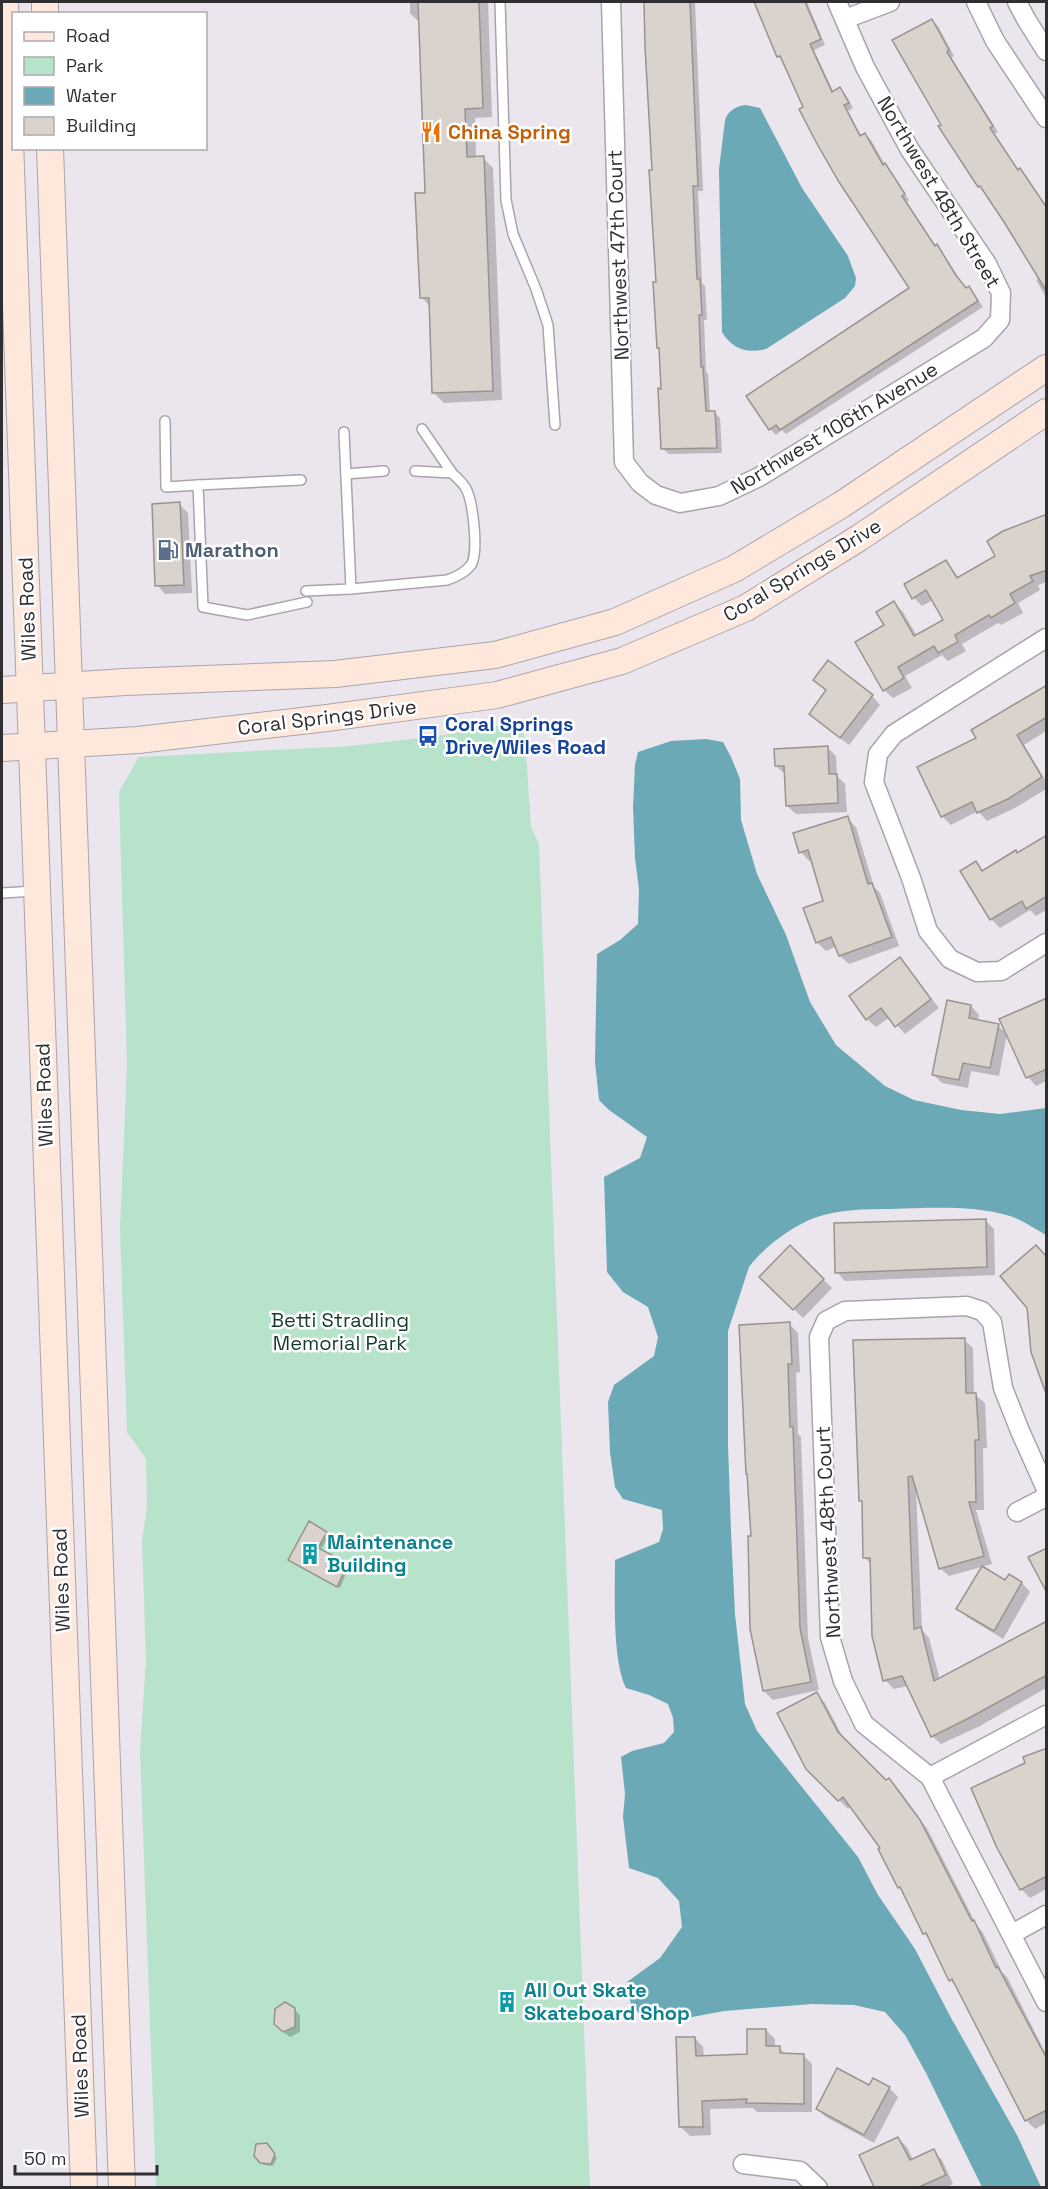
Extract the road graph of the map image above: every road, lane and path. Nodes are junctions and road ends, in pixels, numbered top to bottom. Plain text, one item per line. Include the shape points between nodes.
1 (5, 2) edge
2 (500, 2) edge
3 (611, 2) edge
4 (837, 2) edge
5 (890, 2) edge
6 (976, 2) edge
7 (1017, 2) edge
8 (845, 19) junction
9 (1047, 51) edge
10 (11, 93) edge
11 (1047, 118) edge
12 (12, 124) edge
13 (13, 150) edge
14 (50, 150) edge
15 (1000, 320) joint
16 (1047, 368) edge
17 (1047, 412) edge
18 (165, 421) dead end
19 (555, 425) dead end
20 (422, 429) dead end
21 (344, 432) dead end
22 (384, 471) dead end
23 (415, 471) dead end
24 (452, 473) junction
25 (346, 474) junction
26 (301, 480) dead end
27 (198, 485) junction
28 (656, 495) joint
29 (351, 589) junction
30 (306, 591) dead end
31 (307, 602) dead end
32 (564, 636) junction
33 (1047, 638) edge
34 (573, 674) junction
35 (70, 686) junction
36 (30, 688) junction
37 (2, 690) edge
38 (72, 744) junction
39 (32, 747) junction
40 (2, 748) edge
41 (38, 891) junction
42 (2, 893) edge
43 (1047, 944) edge
44 (56, 1448) junction
45 (98, 1462) junction
46 (57, 1487) junction
47 (1047, 1489) edge
48 (99, 1497) junction
49 (1047, 1497) edge
50 (1017, 1512) dead end
51 (1047, 1715) edge
52 (930, 1777) junction
53 (1047, 1915) edge
54 (1012, 1934) junction
55 (1047, 2002) edge
56 (743, 2164) dead end
57 (84, 2187) edge
58 (122, 2187) edge
59 (818, 2187) edge

1 - 10 main road, Wiles Road
2 - 19 lane via 506,200 513,234 548,325
3 - 28 street, Northwest 47th Court via 624,462 640,483
4 - 8 street, Northwest 48th Street
5 - 8 street
6 - 11 street via 995,40
7 - 9 street
8 - 15 street, Northwest 48th Street via 865,67 910,150 987,264 1001,293
10 - 12 main road, Wiles Road
13 - 36 main road, Wiles Road
14 - 35 main road, Wiles Road
15 - 28 street, Northwest 106th Avenue via 984,338 759,477 719,496 690,502
16 - 32 main road, Coral Springs Drive via 840,505 734,569 615,622
17 - 34 main road, Coral Springs Drive via 859,538 746,608 622,661
18 - 27 lane via 166,486
20 - 24 lane
21 - 25 lane
22 - 25 lane
23 - 24 lane
24 - 29 lane via 465,486 471,501 475,551 472,564 447,580
25 - 29 lane
26 - 27 lane
27 - 31 lane via 202,608 247,615
29 - 30 lane
32 - 34 main road
32 - 35 main road, Coral Springs Drive via 495,655 335,674
33 - 43 street via 894,734 878,754 874,782 928,931 950,959 977,972 1001,971
34 - 38 main road, Coral Springs Drive via 497,695 173,736
35 - 36 main road, Coral Springs Drive
35 - 38 main road, Wiles Road
36 - 37 main road, Coral Springs Drive
36 - 39 main road, Wiles Road
38 - 39 main road, Coral Springs Drive
38 - 45 main road, Wiles Road
39 - 40 main road, Coral Springs Drive
39 - 41 main road, Wiles Road
41 - 42 lane
41 - 44 main road, Wiles Road
44 - 45 main road
44 - 46 main road, Wiles Road
45 - 48 main road, Wiles Road
46 - 48 main road
46 - 57 main road, Wiles Road
47 - 52 street, Northwest 48th Court via 1003,1388 992,1322 982,1311 968,1306 845,1311 826,1321 819,1336 830,1637 843,1681 864,1724
48 - 58 main road, Wiles Road
49 - 50 street
51 - 52 street
52 - 54 street, Northwest 48th Court
53 - 54 street
54 - 55 street, Northwest 48th Court
56 - 59 street via 800,2171

